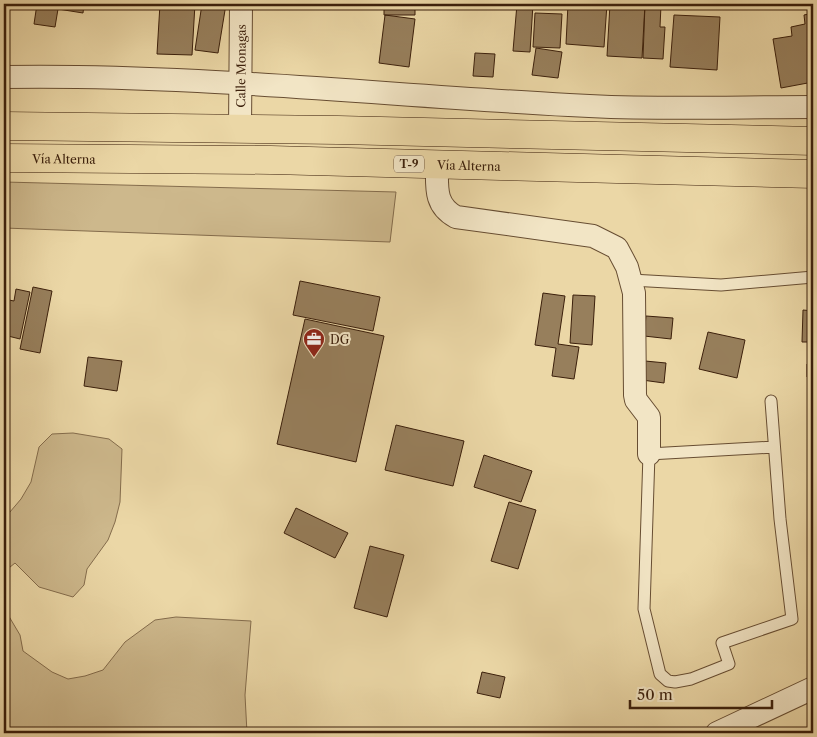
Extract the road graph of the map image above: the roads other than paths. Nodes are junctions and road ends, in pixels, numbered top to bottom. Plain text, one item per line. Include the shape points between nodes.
1 (241, 4) edge
2 (4, 78) edge
3 (240, 84) junction
4 (813, 107) edge
5 (4, 126) edge
6 (240, 128) junction
7 (813, 141) edge
8 (4, 158) edge
9 (438, 164) junction
10 (813, 174) edge
11 (813, 276) edge
12 (631, 280) junction
13 (771, 401) dead end
14 (774, 447) junction
15 (649, 454) junction
16 (813, 688) edge
17 (717, 733) edge

1 - 3 street, Calle Monagas
2 - 3 street via 74,76
3 - 4 street via 570,105
3 - 6 street, Calle Monagas
5 - 6 highway
6 - 7 highway
8 - 9 highway, Vía Alterna / T-9
9 - 10 highway, Vía Alterna / T-9
9 - 12 street via 437,196 449,214 594,236 617,248
11 - 12 lane via 721,285
12 - 15 street via 635,307 635,395 649,417
13 - 14 lane
14 - 15 lane
14 - 15 lane via 792,618 722,643 729,664 676,682 668,681 660,674 644,609
16 - 17 street

